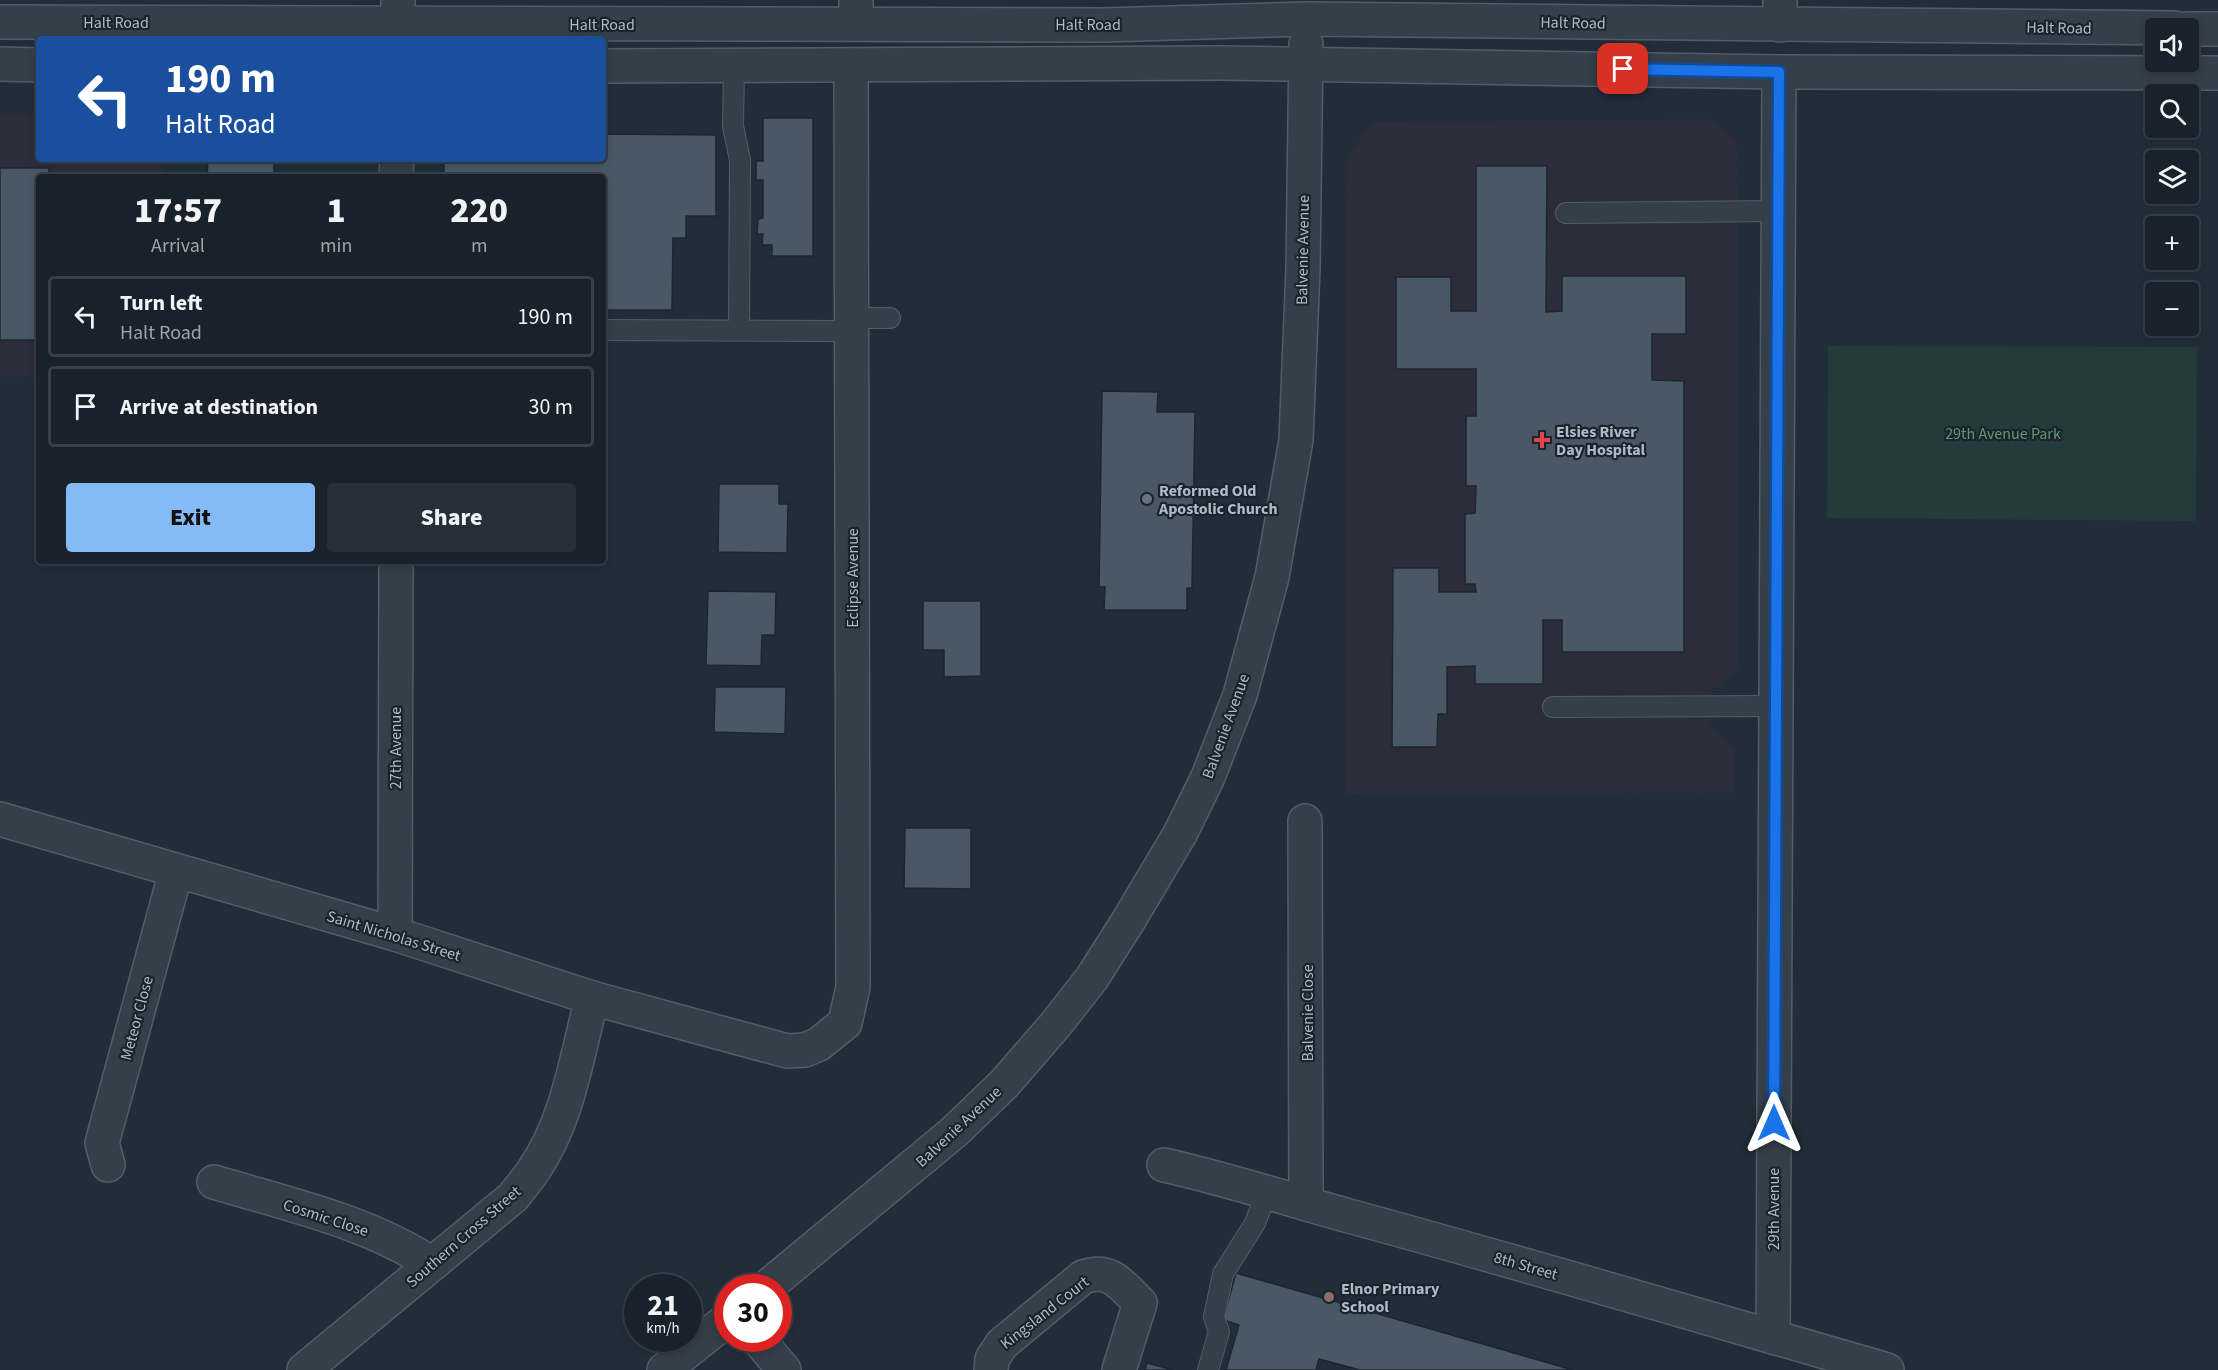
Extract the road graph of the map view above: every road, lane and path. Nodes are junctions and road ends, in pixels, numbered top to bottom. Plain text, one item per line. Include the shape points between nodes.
1 (1307, 10) edge
2 (856, 12) edge
3 (1780, 13) edge
4 (398, 21) edge
5 (0, 22) edge
6 (2145, 27) edge
7 (2199, 29) edge
8 (2218, 29) edge
9 (0, 64) edge
10 (36, 65) edge
11 (1305, 65) junction
12 (606, 66) edge
13 (734, 66) junction
14 (851, 66) junction
15 (1779, 72) junction
16 (2218, 73) edge
17 (1778, 211) junction
18 (1566, 213) dead end
19 (890, 318) dead end
20 (852, 325) junction
21 (606, 330) edge
22 (739, 330) junction
23 (396, 564) edge
24 (1776, 706) junction
25 (1553, 707) dead end
26 (0, 819) edge
27 (1305, 821) dead end
28 (176, 871) junction
29 (395, 934) junction
30 (592, 998) junction
31 (787, 1051) joint
32 (108, 1165) dead end
33 (1164, 1165) dead end
34 (214, 1182) dead end
35 (1267, 1192) junction
36 (1306, 1204) junction
37 (432, 1264) junction
38 (783, 1274) edge
39 (714, 1330) edge
40 (1773, 1337) junction
41 (769, 1352) edge
42 (304, 1370) edge
43 (664, 1370) edge
44 (784, 1370) edge
45 (991, 1370) edge
46 (1119, 1370) edge
47 (1208, 1370) edge
48 (1887, 1370) edge

1 - 2 street, Halt Road via 1103,25
1 - 3 street, Halt Road
1 - 11 street, Balvenie Avenue
2 - 4 street, Halt Road
3 - 6 street, Halt Road
4 - 5 street, Halt Road
7 - 8 street
9 - 10 street
11 - 14 street
11 - 15 street
11 - 38 street, Balvenie Avenue via 1296,440 1272,577 1240,694 1208,777 1180,834 1127,923 1056,1024 954,1132
12 - 13 street
13 - 14 street
13 - 22 lane via 733,126 740,160
14 - 20 street, Eclipse Avenue
15 - 16 street
15 - 17 street, 29th Avenue
17 - 18 lane
17 - 24 street, 29th Avenue
19 - 20 lane
20 - 22 lane
20 - 31 street, Eclipse Avenue via 853,987 845,1023 819,1044
21 - 22 lane
23 - 29 street, 27th Avenue
24 - 25 lane
24 - 40 street, 29th Avenue
26 - 28 street, Saint Nicholas Street
27 - 36 street, Balvenie Close
28 - 29 street, Saint Nicholas Street
28 - 32 street, Meteor Close via 102,1143
29 - 30 street, Saint Nicholas Street
30 - 31 street, Saint Nicholas Street
30 - 37 street, Southern Cross Street via 564,1105 534,1171 513,1197
33 - 35 street, 8th Street
34 - 37 street, Cosmic Close via 360,1227
35 - 36 street, 8th Street
35 - 47 lane via 1255,1223 1223,1274 1214,1317 1219,1332
36 - 40 street, 8th Street
37 - 42 street, Southern Cross Street
39 - 43 street
40 - 48 street, 8th Street
41 - 44 street
45 - 46 street, Kingsland Court via 992,1359 1002,1344 1083,1277 1098,1274 1113,1277 1140,1303

